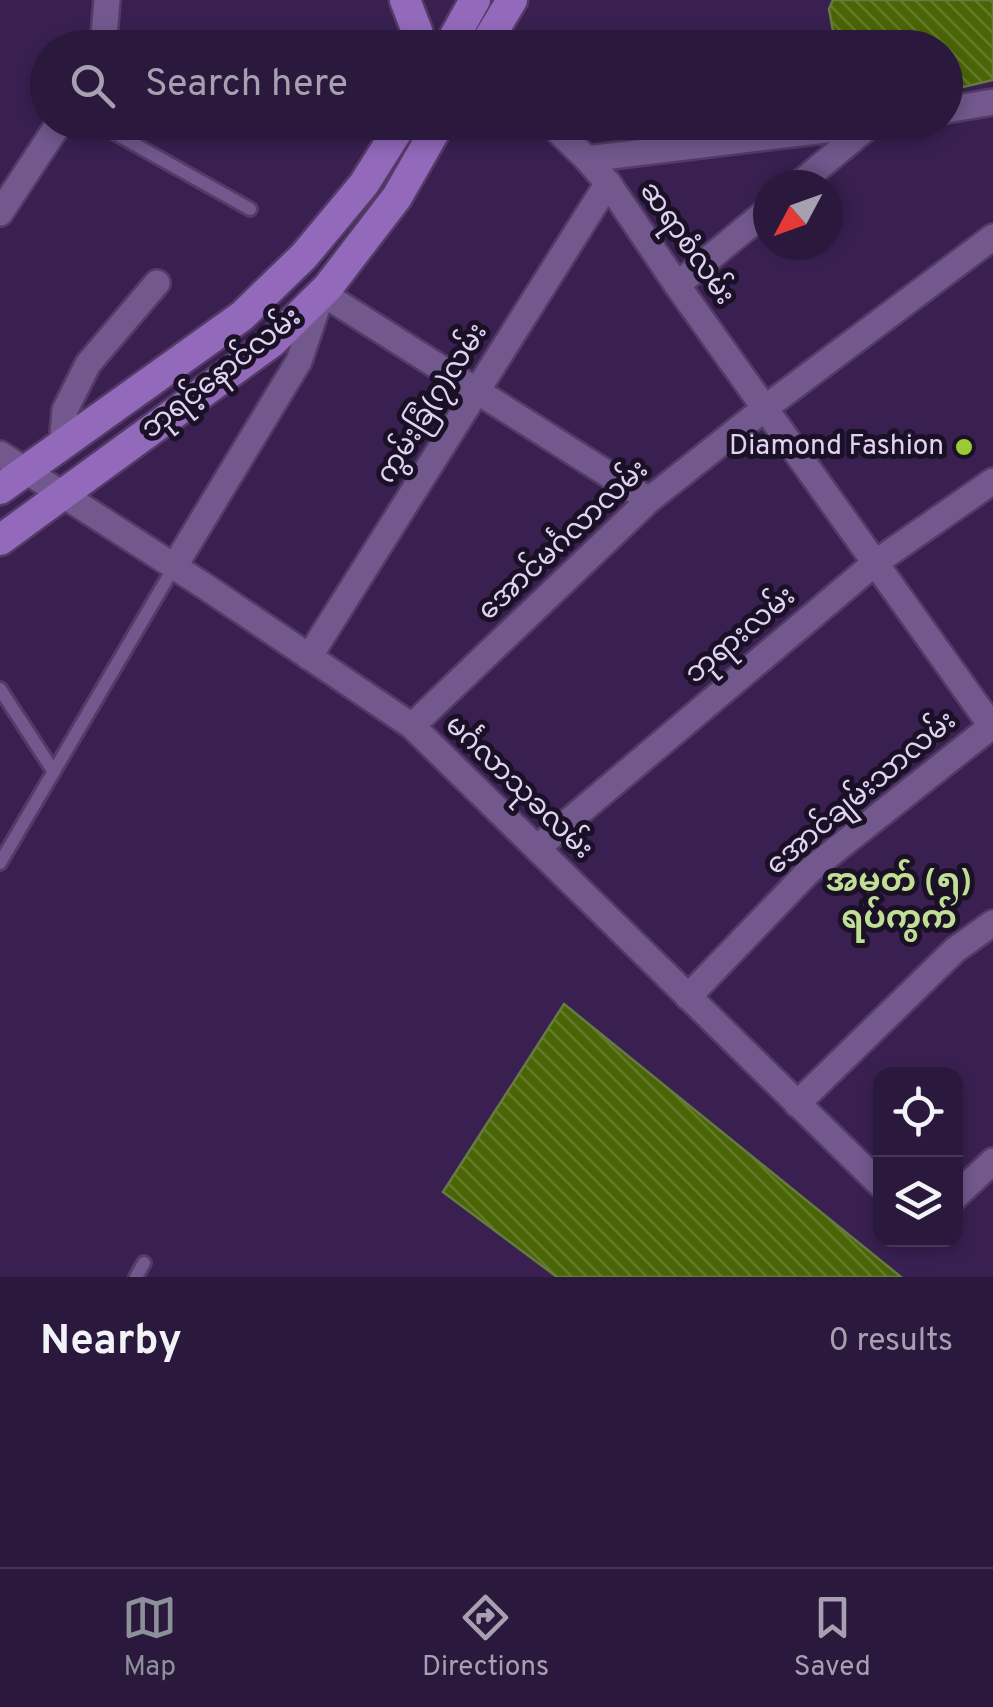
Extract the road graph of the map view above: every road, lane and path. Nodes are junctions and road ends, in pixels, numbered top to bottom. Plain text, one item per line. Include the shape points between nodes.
1 (107, 0) edge
2 (405, 0) edge
3 (474, 0) edge
4 (512, 0) edge
5 (104, 30) edge
6 (417, 30) edge
7 (458, 30) edge
8 (494, 30) edge
9 (993, 102) edge
10 (963, 107) edge
11 (48, 140) edge
12 (127, 140) edge
13 (392, 140) edge
14 (429, 140) edge
15 (567, 140) edge
16 (749, 140) edge
17 (852, 140) edge
18 (587, 159) junction
19 (816, 170) edge
20 (608, 184) junction
21 (250, 209) dead end
22 (0, 212) edge
23 (753, 222) edge
24 (993, 237) edge
25 (157, 282) dead end
26 (677, 285) junction
27 (322, 292) junction
28 (478, 389) junction
29 (765, 408) junction
30 (62, 445) junction
31 (8, 472) edge
32 (993, 482) edge
33 (65, 495) junction
34 (649, 500) junction
35 (0, 540) edge
36 (875, 563) junction
37 (174, 567) junction
38 (309, 657) junction
39 (0, 689) edge
40 (412, 726) junction
41 (992, 726) edge
42 (54, 772) junction
43 (537, 848) junction
44 (0, 863) edge
45 (993, 923) edge
46 (688, 997) junction
47 (797, 1104) junction
48 (990, 1171) edge
49 (873, 1177) edge
50 (963, 1191) edge
51 (144, 1263) dead end
52 (136, 1277) edge

1 - 5 street
2 - 6 main road
3 - 7 main road
4 - 8 main road
9 - 10 street
11 - 22 street
12 - 21 lane
13 - 30 main road, ဘုရင့်နောင်လမ်း via 304,256 242,316
14 - 27 main road, ဘုရင့်နောင်လမ်း via 396,197
15 - 18 street, ဆရာစံလမ်း
16 - 18 street
17 - 19 street
18 - 20 street, ဆရာစံလမ်း
20 - 26 street, ဆရာစံလမ်း
20 - 28 street, ကွမ်းခြံ(၇)လမ်း
23 - 26 street
24 - 29 street, အောင်မင်္ဂလာလမ်း
25 - 30 street via 88,364 65,410
26 - 29 street, ဆရာစံလမ်း
27 - 28 street
27 - 33 main road, ဘုရင့်နောင်လမ်း via 272,342
27 - 37 street via 299,361
28 - 34 street
28 - 38 street, ကွမ်းခြံ(၇)လမ်း
29 - 34 street, အောင်မင်္ဂလာလမ်း
29 - 36 street, ဆရာစံလမ်း
30 - 31 main road, ဘုရင့်နောင်လမ်း
31 - 33 street, မင်္ဂလာသုခလမ်း
32 - 36 street, ဘုရားလမ်း
33 - 35 main road, ဘုရင့်နောင်လမ်း
33 - 37 street, မင်္ဂလာသုခလမ်း
34 - 40 street, အောင်မင်္ဂလာလမ်း
36 - 41 street, ဆရာစံလမ်း
36 - 43 street, ဘုရားလမ်း
37 - 38 street, မင်္ဂလာသုခလမ်း
37 - 42 lane
38 - 40 street, မင်္ဂလာသုခလမ်း
39 - 42 lane
40 - 43 street, မင်္ဂလာသုခလမ်း
41 - 46 street, အောင်ချမ်းသာလမ်း via 809,871
42 - 44 lane
43 - 46 street, မင်္ဂလာသုခလမ်း
45 - 47 street via 955,950
46 - 47 street, မင်္ဂလာသုခလမ်း
47 - 49 street, မင်္ဂလာသုခလမ်း
48 - 50 street
51 - 52 lane

